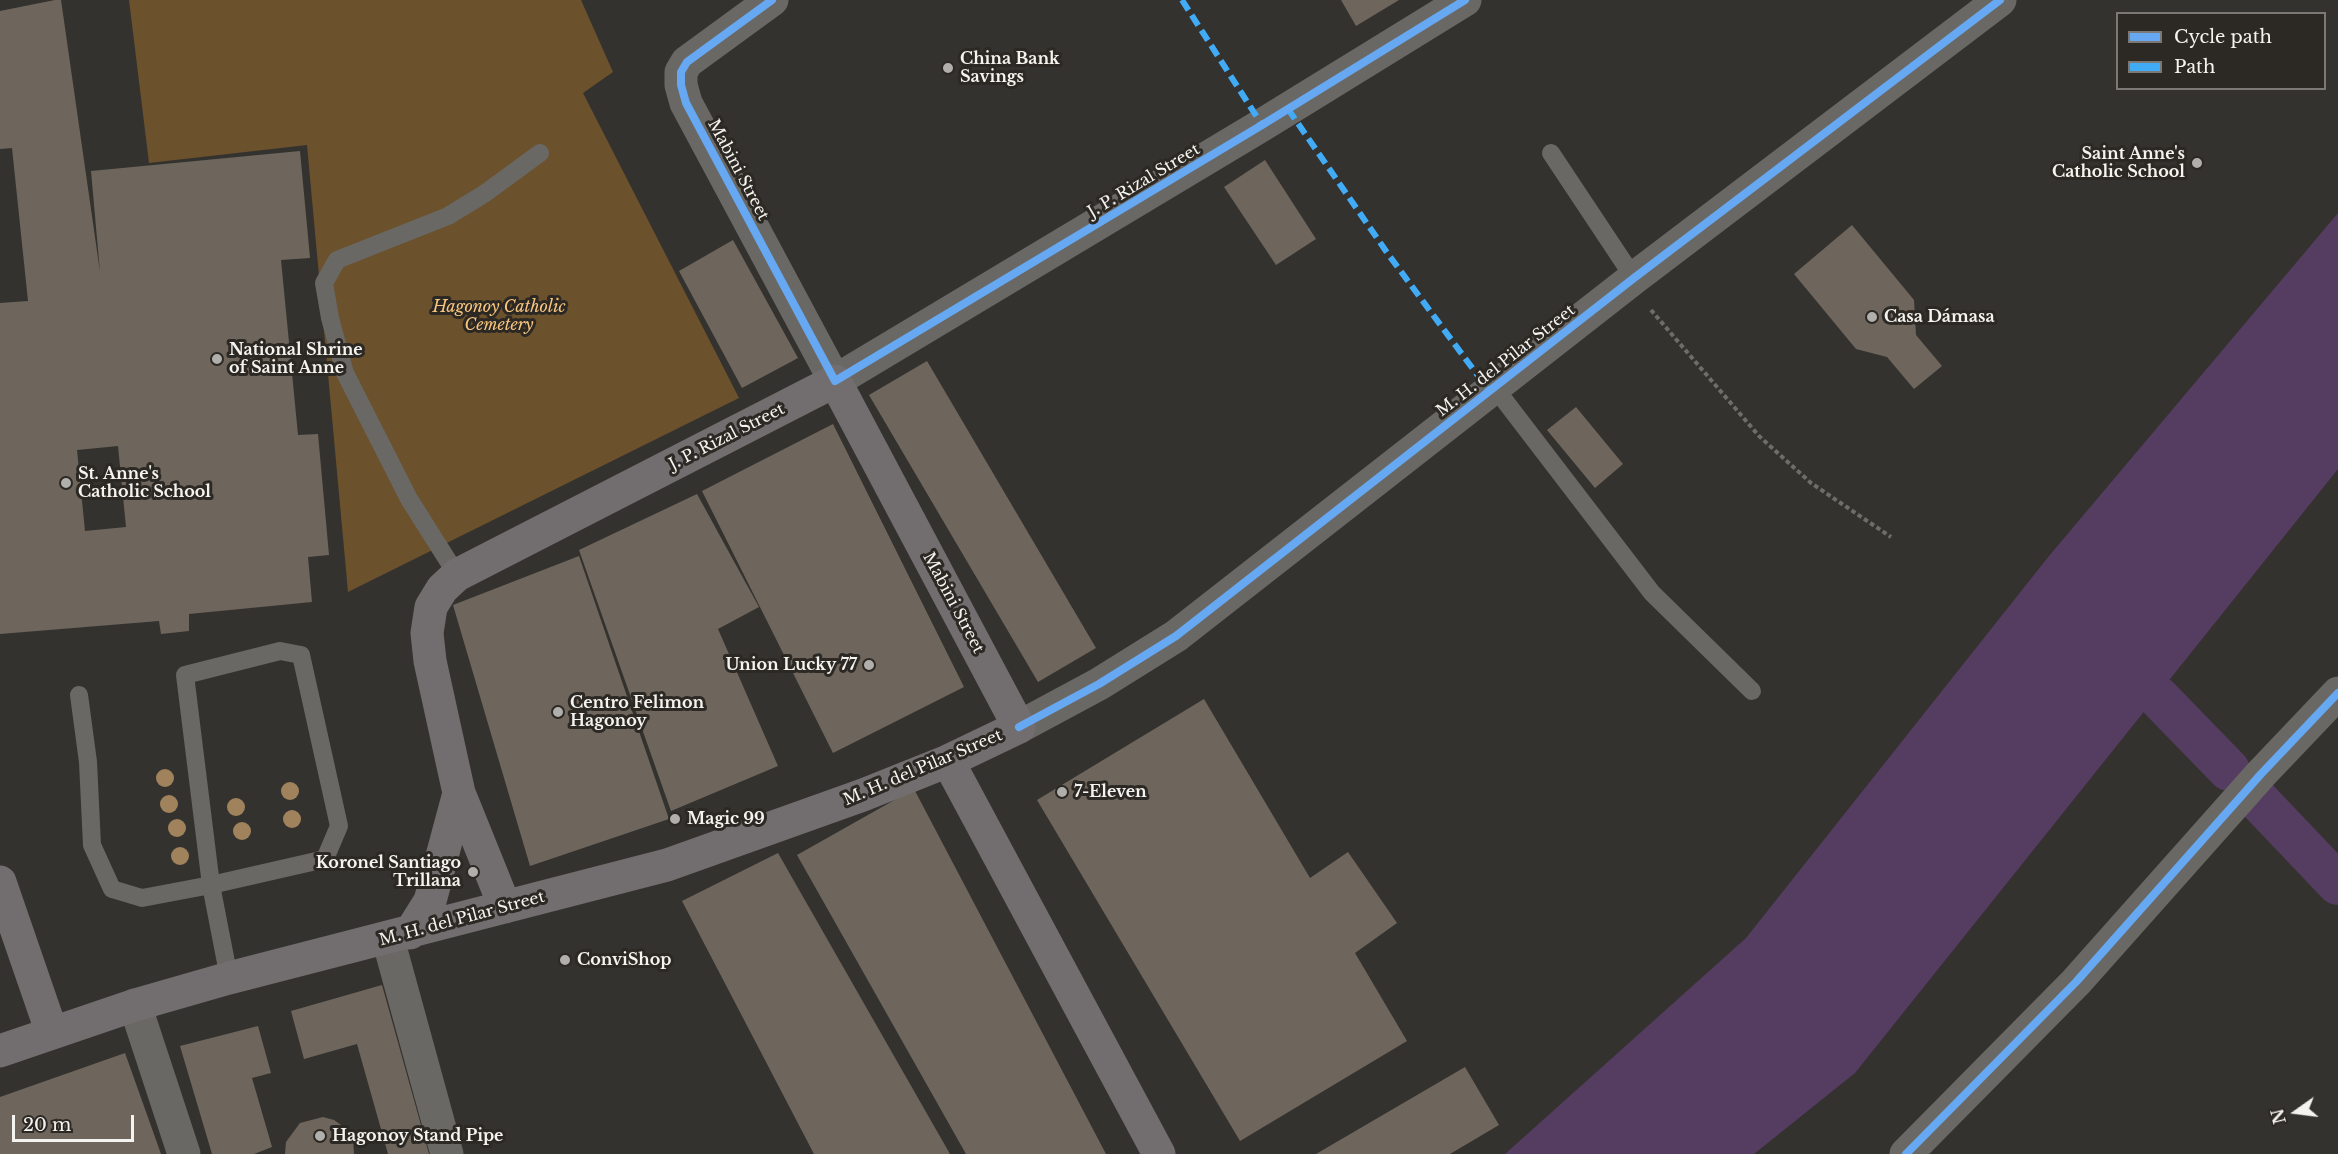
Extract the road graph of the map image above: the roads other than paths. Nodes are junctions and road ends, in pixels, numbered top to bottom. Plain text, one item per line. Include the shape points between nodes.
1 (772, 0) edge
2 (1465, 0) edge
3 (2000, 0) edge
4 (540, 153) dead end
5 (1551, 153) dead end
6 (1631, 281) junction
7 (835, 381) junction
8 (1495, 388) junction
9 (457, 575) junction
10 (1752, 691) dead end
11 (2338, 693) edge
12 (79, 695) dead end
13 (1018, 727) junction
14 (948, 761) junction
15 (459, 793) junction
16 (0, 882) edge
17 (211, 885) junction
18 (506, 907) junction
19 (399, 936) junction
20 (229, 978) junction
21 (135, 1005) junction
22 (52, 1033) junction
23 (0, 1051) edge
24 (184, 1154) edge
25 (447, 1154) edge
26 (1159, 1154) edge
27 (1906, 1154) edge

1 - 7 street, Mabini Street via 687,62 681,72 681,85 686,103
2 - 7 street, J. P. Rizal Street
3 - 6 street, M. H. del Pilar Street
4 - 9 lane via 448,216 337,260 324,282 345,373 409,498
5 - 6 lane
6 - 8 street, M. H. del Pilar Street
7 - 9 main road, J. P. Rizal Street
7 - 13 main road, Mabini Street
8 - 10 lane via 1652,593
8 - 13 street, M. H. del Pilar Street via 1176,636 1099,684
9 - 15 main road, J. P. Rizal Street via 431,607 428,633 430,661
11 - 27 street via 2076,982
12 - 17 lane via 88,762 92,845 112,889 142,898
13 - 14 main road, M. H. del Pilar Street
14 - 18 main road, M. H. del Pilar Street via 768,831 667,865
14 - 26 main road
15 - 18 main road, J. P. Rizal Street
15 - 19 main road, J. P. Rizal Street via 430,901
16 - 22 main road
17 - 17 lane via 325,859 339,826 301,655 280,651 185,675
17 - 20 lane
18 - 19 main road, M. H. del Pilar Street
19 - 20 main road, M. H. del Pilar Street
19 - 25 street
20 - 21 main road, M. H. del Pilar Street
21 - 22 main road, M. H. del Pilar Street
21 - 24 street
22 - 23 main road, M. H. del Pilar Street

